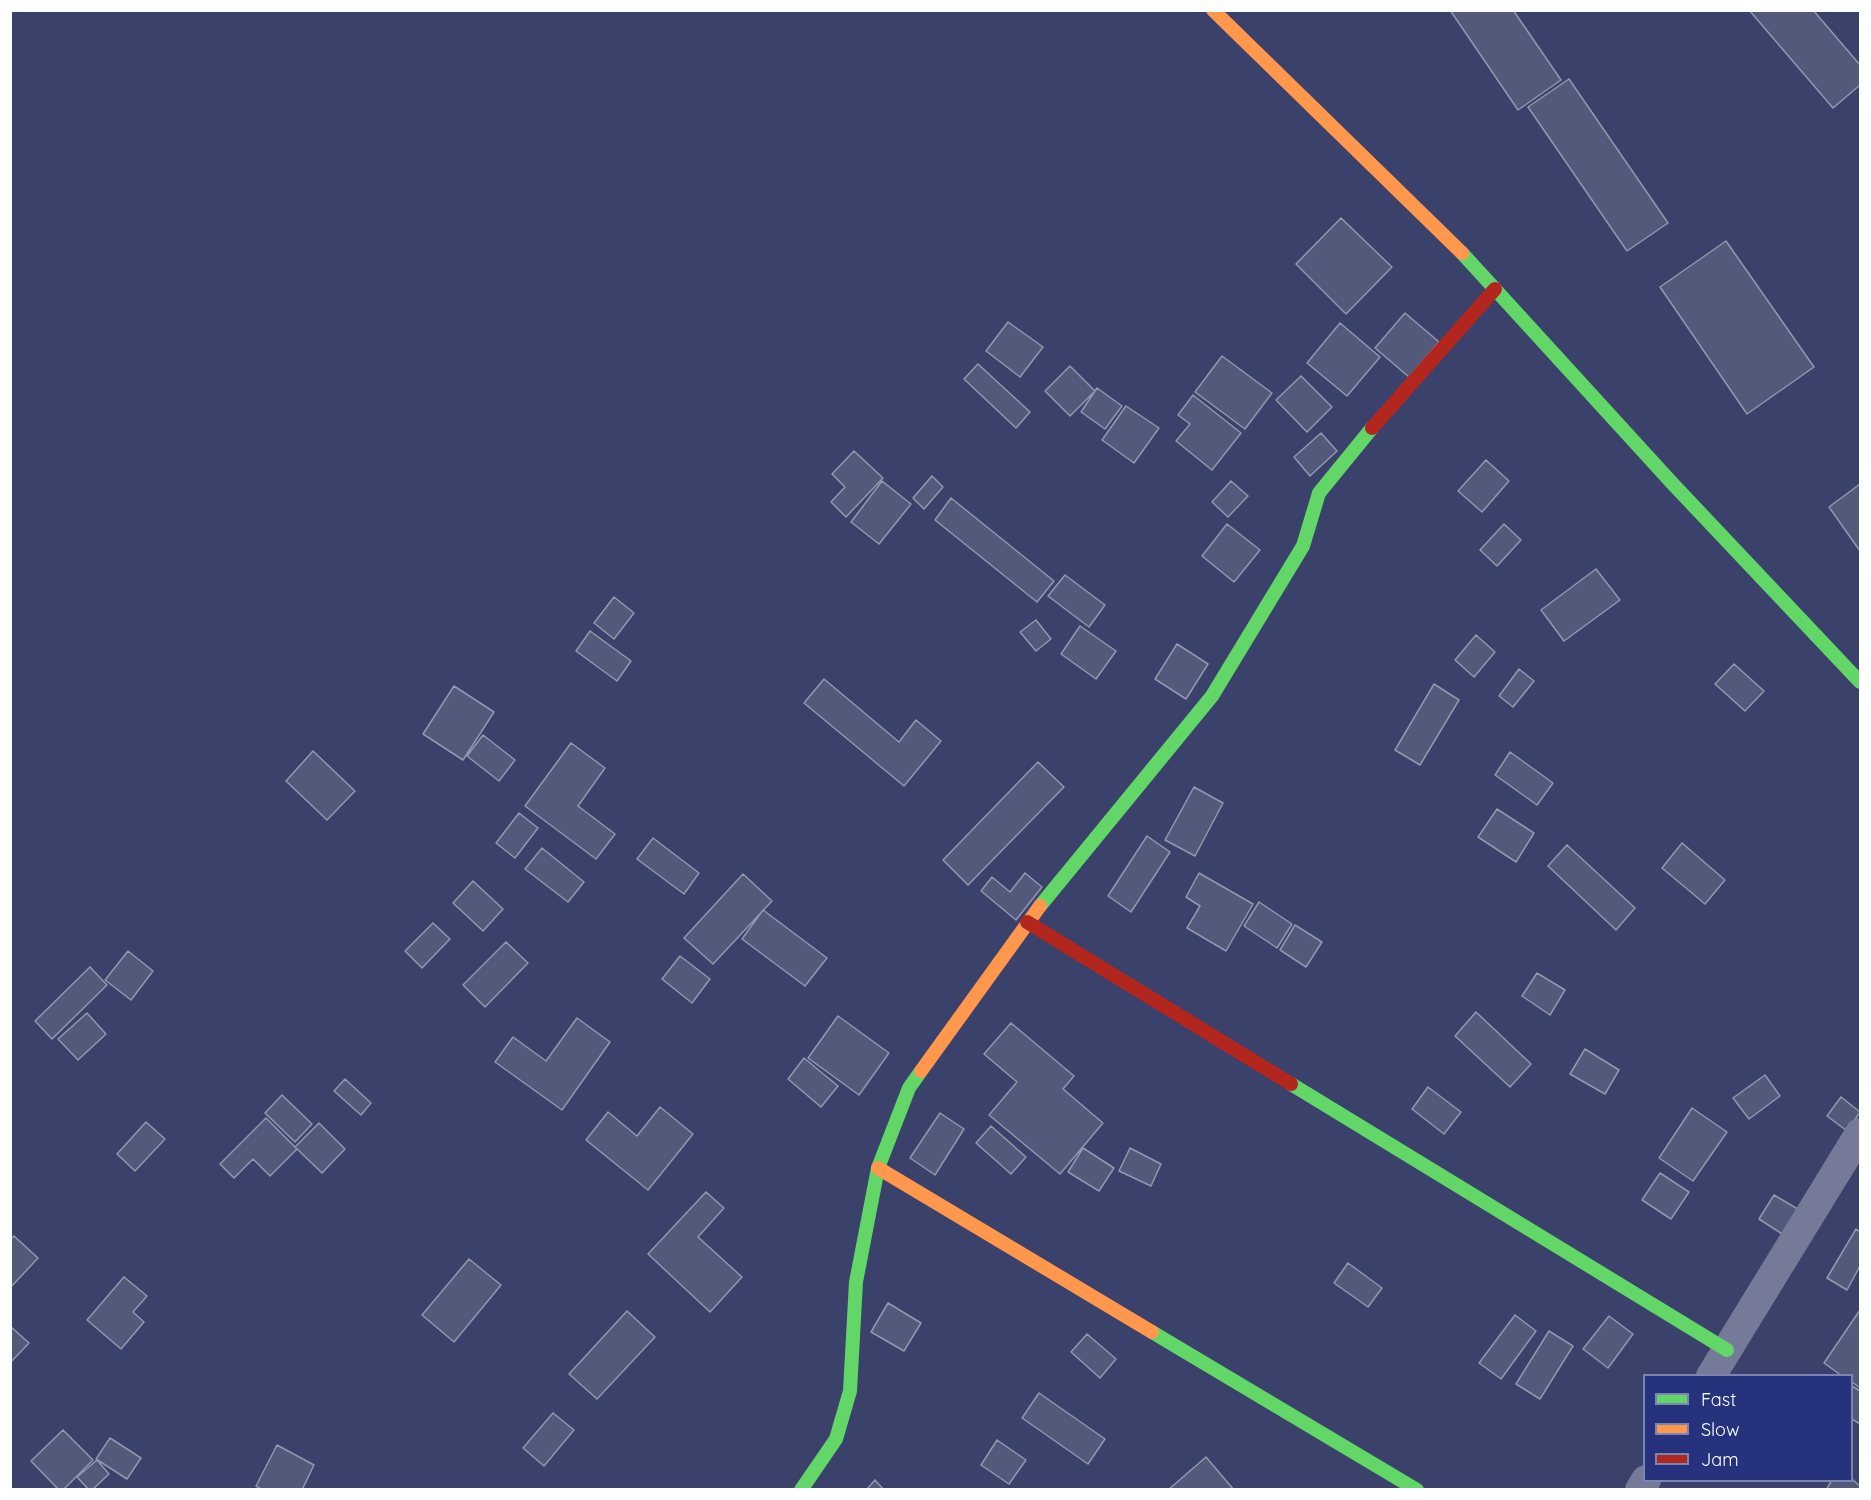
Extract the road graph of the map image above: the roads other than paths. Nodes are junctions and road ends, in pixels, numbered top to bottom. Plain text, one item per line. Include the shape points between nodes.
1 (1213, 10) edge
2 (1495, 289) junction
3 (1860, 682) edge
4 (1028, 922) junction
5 (1860, 1133) edge
6 (878, 1168) junction
7 (1727, 1350) junction
8 (1712, 1374) edge
9 (801, 1490) edge
10 (1417, 1490) edge

1 - 2 street
2 - 3 street
2 - 4 street via 1319,493 1303,546 1212,696
4 - 6 street via 909,1088
4 - 7 street
5 - 7 street
6 - 9 street via 856,1282 850,1391 836,1439
6 - 10 street
7 - 8 street

